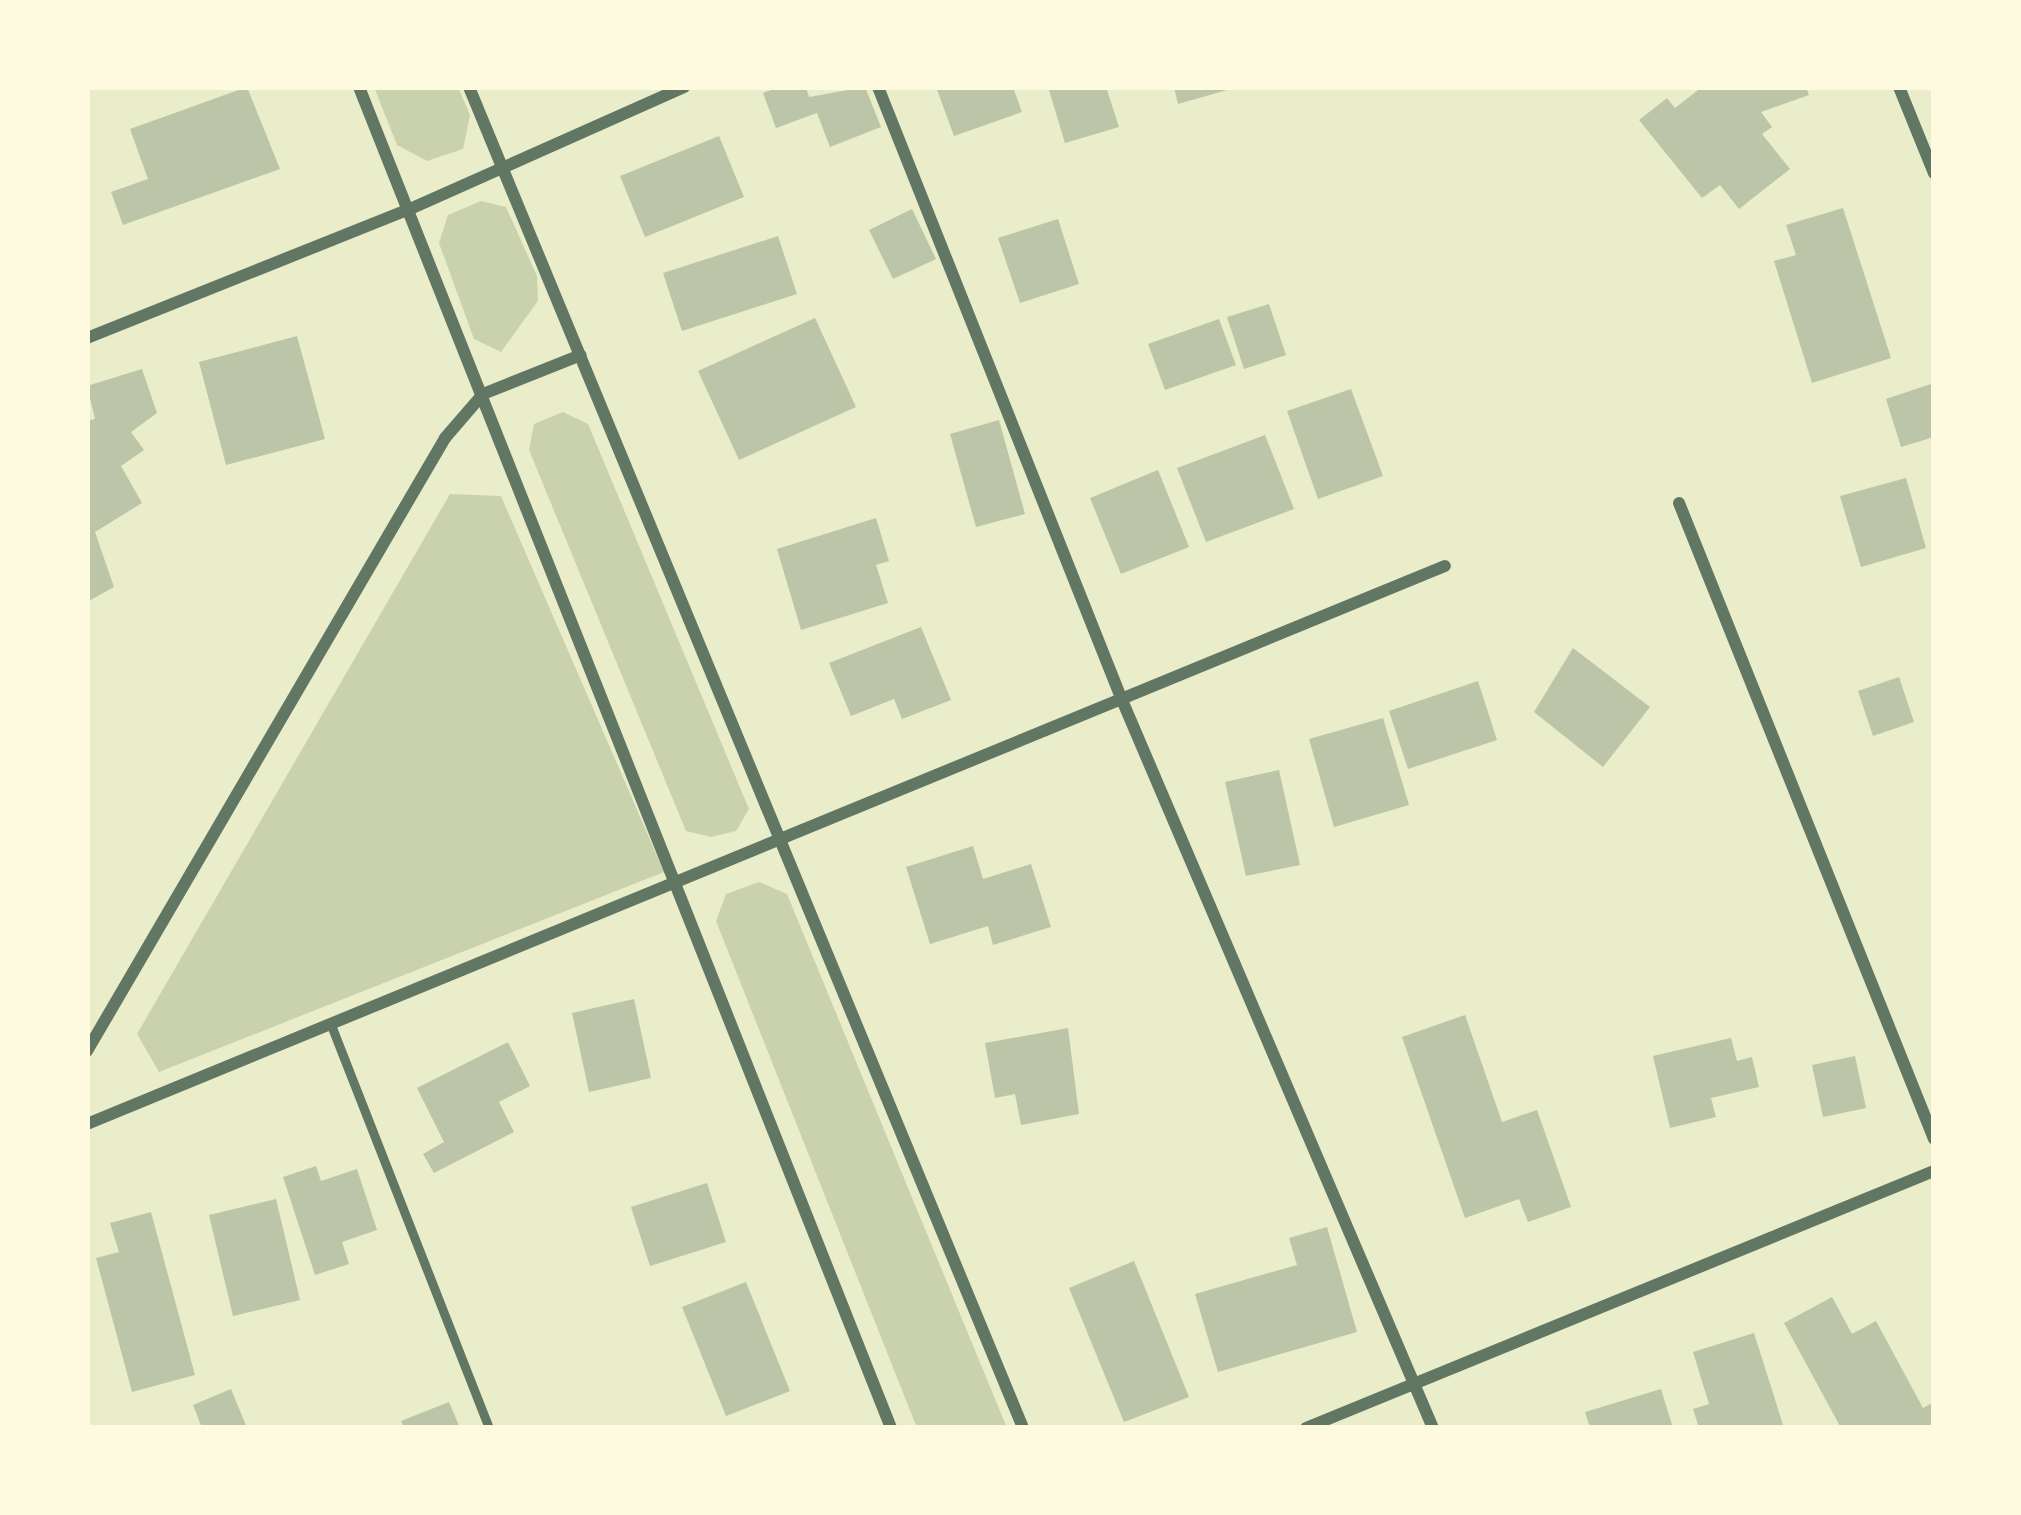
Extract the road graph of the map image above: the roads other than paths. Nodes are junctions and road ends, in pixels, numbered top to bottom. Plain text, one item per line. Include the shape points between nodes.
1 (359, 87) edge
2 (469, 87) edge
3 (684, 87) edge
4 (878, 87) edge
5 (1899, 87) edge
6 (501, 169) junction
7 (1934, 173) edge
8 (410, 209) junction
9 (87, 338) edge
10 (581, 355) junction
11 (484, 394) junction
12 (1679, 503) dead end
13 (1445, 566) dead end
14 (1122, 700) junction
15 (775, 839) junction
16 (681, 883) junction
17 (331, 1025) junction
18 (87, 1051) edge
19 (87, 1124) edge
20 (1934, 1139) edge
21 (1934, 1171) edge
22 (1416, 1383) junction
23 (489, 1428) edge
24 (891, 1428) edge
25 (1023, 1428) edge
26 (1306, 1428) edge
27 (1433, 1428) edge

1 - 8 street
2 - 6 street
3 - 6 street
4 - 14 street
5 - 7 street
6 - 8 street
6 - 10 street
8 - 9 street
8 - 11 street
10 - 11 street
10 - 15 street
11 - 16 street
11 - 18 street via 446,437
12 - 20 street
13 - 14 street
14 - 15 street
14 - 22 street
15 - 16 street
15 - 25 street
16 - 17 street
16 - 24 street
17 - 19 street
17 - 23 lane
21 - 22 street
22 - 26 street
22 - 27 street

